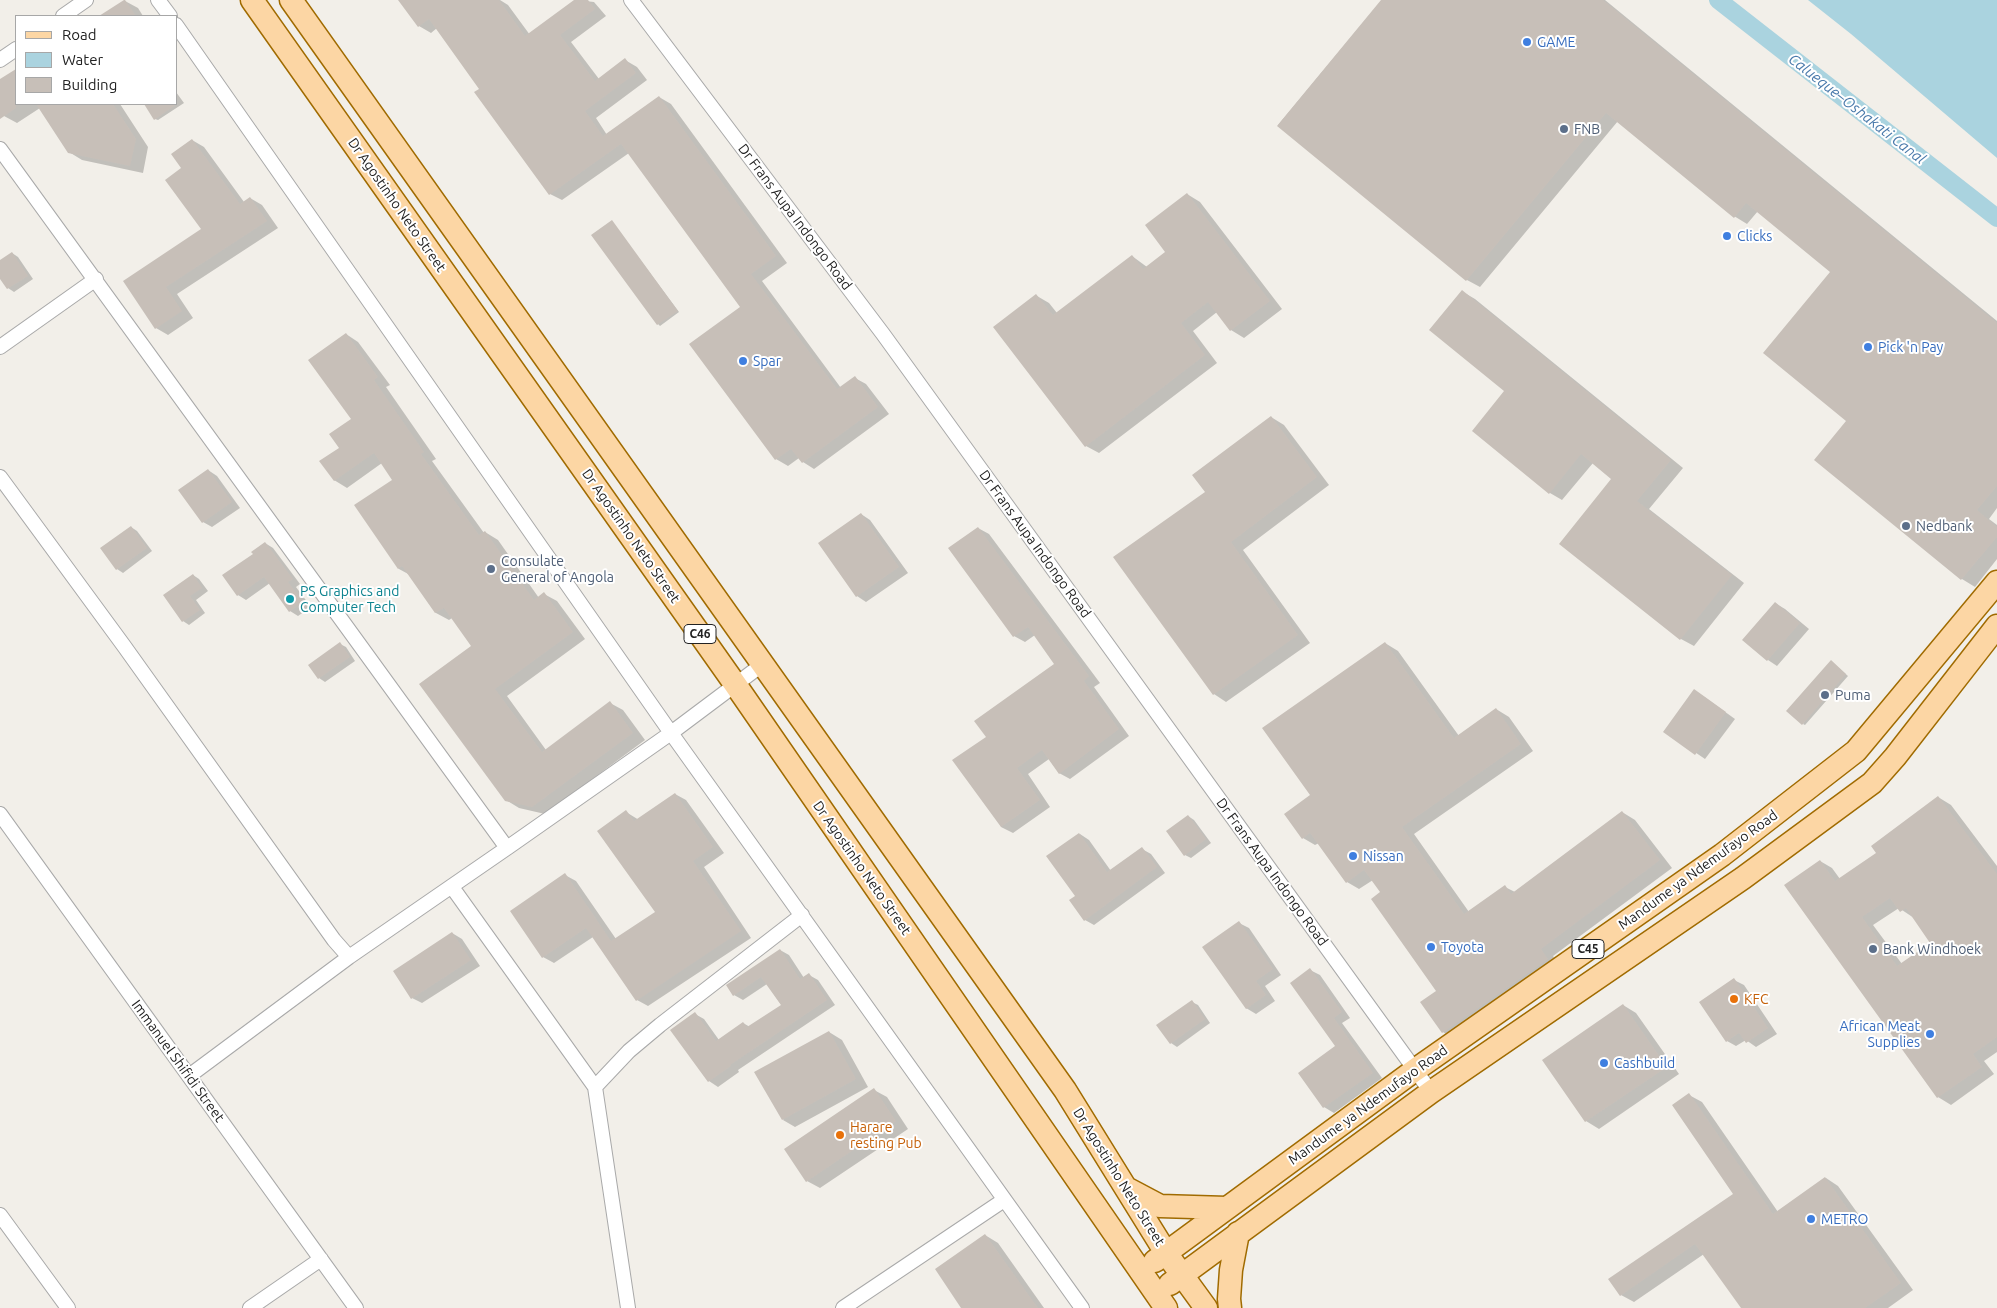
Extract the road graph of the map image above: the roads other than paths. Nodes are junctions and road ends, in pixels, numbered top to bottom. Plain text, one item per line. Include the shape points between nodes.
1 (86, 0) edge
2 (158, 0) edge
3 (252, 0) edge
4 (291, 0) edge
5 (631, 0) edge
6 (64, 15) edge
7 (169, 15) edge
8 (178, 29) edge
9 (15, 50) edge
10 (0, 60) edge
11 (0, 148) edge
12 (96, 279) junction
13 (0, 347) edge
14 (0, 477) edge
15 (1997, 582) edge
16 (1997, 626) edge
17 (764, 664) junction
18 (736, 684) junction
19 (671, 733) junction
20 (0, 814) edge
21 (507, 848) junction
22 (452, 886) junction
23 (802, 915) junction
24 (349, 957) junction
25 (1415, 1070) junction
26 (189, 1076) junction
27 (595, 1087) junction
28 (1431, 1092) junction
29 (1125, 1188) junction
30 (1004, 1200) junction
31 (1227, 1208) junction
32 (0, 1215) edge
33 (1238, 1233) junction
34 (1166, 1253) junction
35 (321, 1259) junction
36 (1140, 1273) junction
37 (1182, 1274) junction
38 (1161, 1301) edge
39 (68, 1308) edge
40 (250, 1308) edge
41 (356, 1308) edge
42 (628, 1308) edge
43 (842, 1308) edge
44 (1082, 1308) edge
45 (1206, 1308) edge
46 (1230, 1308) edge

1 - 6 street
2 - 7 street
3 - 18 main road, Dr Agostinho Neto Street / C46
4 - 17 main road, Dr Agostinho Neto Street / C46
5 - 25 street, Dr Frans Aupa Indongo Road via 883,334
8 - 19 street
9 - 10 street
11 - 12 street
12 - 13 street
12 - 21 street
14 - 24 street
15 - 25 main road, Mandume ya Ndemufayo Road / C45 via 1856,751 1722,855
16 - 28 main road, Mandume ya Ndemufayo Road / C45 via 1872,784 1735,884
17 - 18 street
17 - 29 main road, Dr Agostinho Neto Street / C46 via 1065,1090
18 - 19 street
18 - 36 main road, Dr Agostinho Neto Street / C46
19 - 21 street
19 - 23 street
20 - 26 street, Immanuel Shifidi Street
21 - 22 street
22 - 24 street
22 - 27 street
23 - 27 street via 660,1025
23 - 30 street
24 - 26 street
25 - 28 street, Dr Frans Aupa Indongo Road
25 - 31 main road, Mandume ya Ndemufayo Road / C45
26 - 35 street, Immanuel Shifidi Street
27 - 42 street
28 - 33 main road, Mandume ya Ndemufayo Road / C45
29 - 31 main road via 1160,1206
29 - 34 main road, Dr Agostinho Neto Street / C46
30 - 43 street
30 - 44 street
31 - 34 main road, Mandume ya Ndemufayo Road / C45
32 - 39 street
33 - 37 main road, Mandume ya Ndemufayo Road / C45
33 - 46 main road via 1231,1270
34 - 36 main road, Mandume ya Ndemufayo Road / C45
34 - 37 main road, C46
35 - 40 street
35 - 41 street, Immanuel Shifidi Street
36 - 38 main road, C46
37 - 38 main road, Mandume ya Ndemufayo Road / C45
37 - 45 main road, C46

